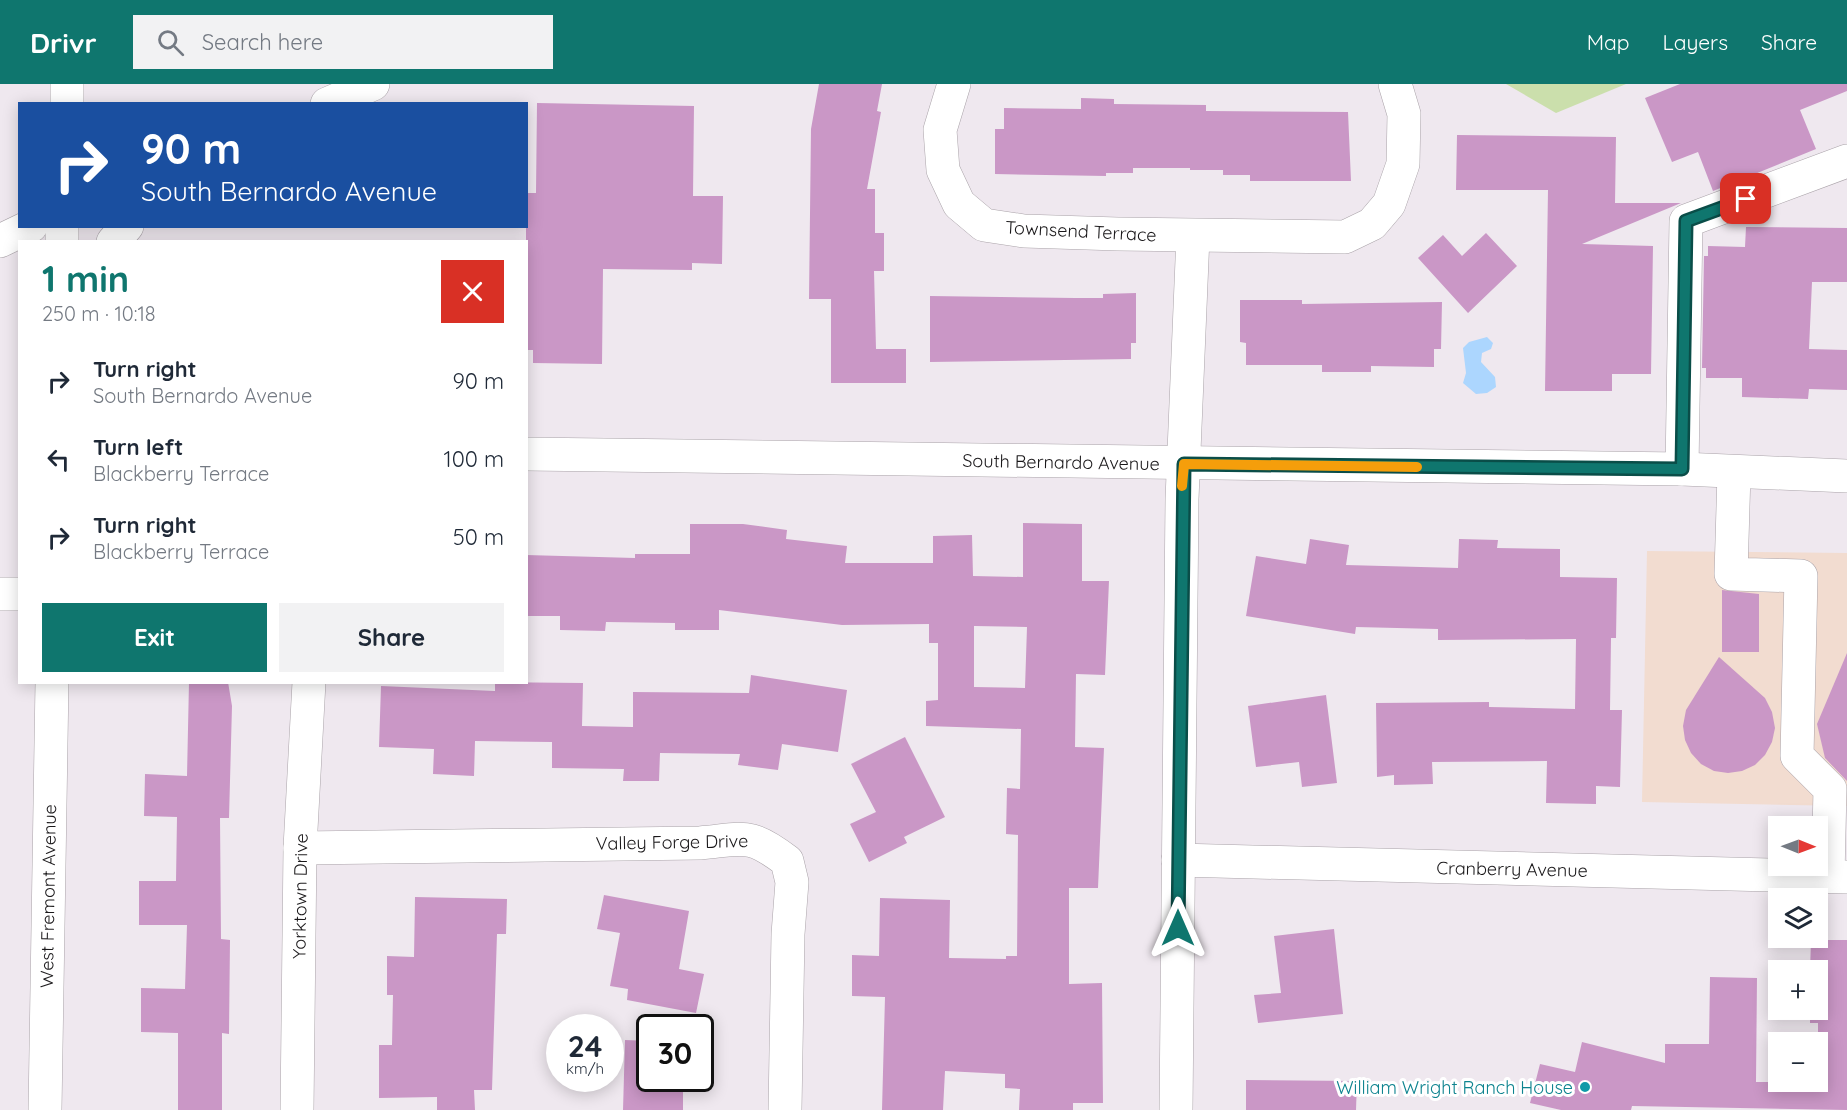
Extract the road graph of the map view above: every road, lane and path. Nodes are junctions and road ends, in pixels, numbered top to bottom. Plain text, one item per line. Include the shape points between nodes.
1 (67, 84) edge
2 (373, 84) edge
3 (954, 84) edge
4 (1395, 84) edge
5 (67, 102) edge
6 (332, 102) edge
7 (1847, 161) edge
8 (27, 228) edge
9 (125, 228) edge
10 (1193, 236) junction
11 (114, 240) edge
12 (0, 241) edge
13 (528, 454) edge
14 (1184, 464) junction
15 (1682, 469) junction
16 (1734, 473) junction
17 (1847, 476) edge
18 (0, 594) edge
19 (18, 594) edge
20 (52, 684) edge
21 (309, 684) edge
22 (300, 848) junction
23 (1178, 860) junction
24 (1838, 877) edge
25 (45, 1110) edge
26 (297, 1110) edge
27 (785, 1110) edge
28 (1176, 1110) edge

1 - 5 main road
2 - 6 main road
3 - 10 main road, Townsend Terrace via 940,130 943,170 959,204 984,225 1024,231
4 - 10 main road, Townsend Terrace via 1404,114 1403,164 1389,204 1372,224 1345,237
7 - 15 main road via 1686,221
8 - 12 main road
9 - 11 main road
10 - 14 main road
13 - 14 main road, South Bernardo Avenue
14 - 15 main road, South Bernardo Avenue
14 - 23 main road
15 - 16 main road, South Bernardo Avenue
16 - 17 main road, South Bernardo Avenue
16 - 24 main road via 1731,574 1801,576 1797,756 1830,789
18 - 19 main road
20 - 25 main road, West Fremont Avenue
21 - 22 main road, Yorktown Drive
22 - 26 main road, Yorktown Drive
22 - 27 main road, Valley Forge Drive via 700,843 741,837 767,846 787,861 792,882
23 - 24 main road, Cranberry Avenue
23 - 28 main road

